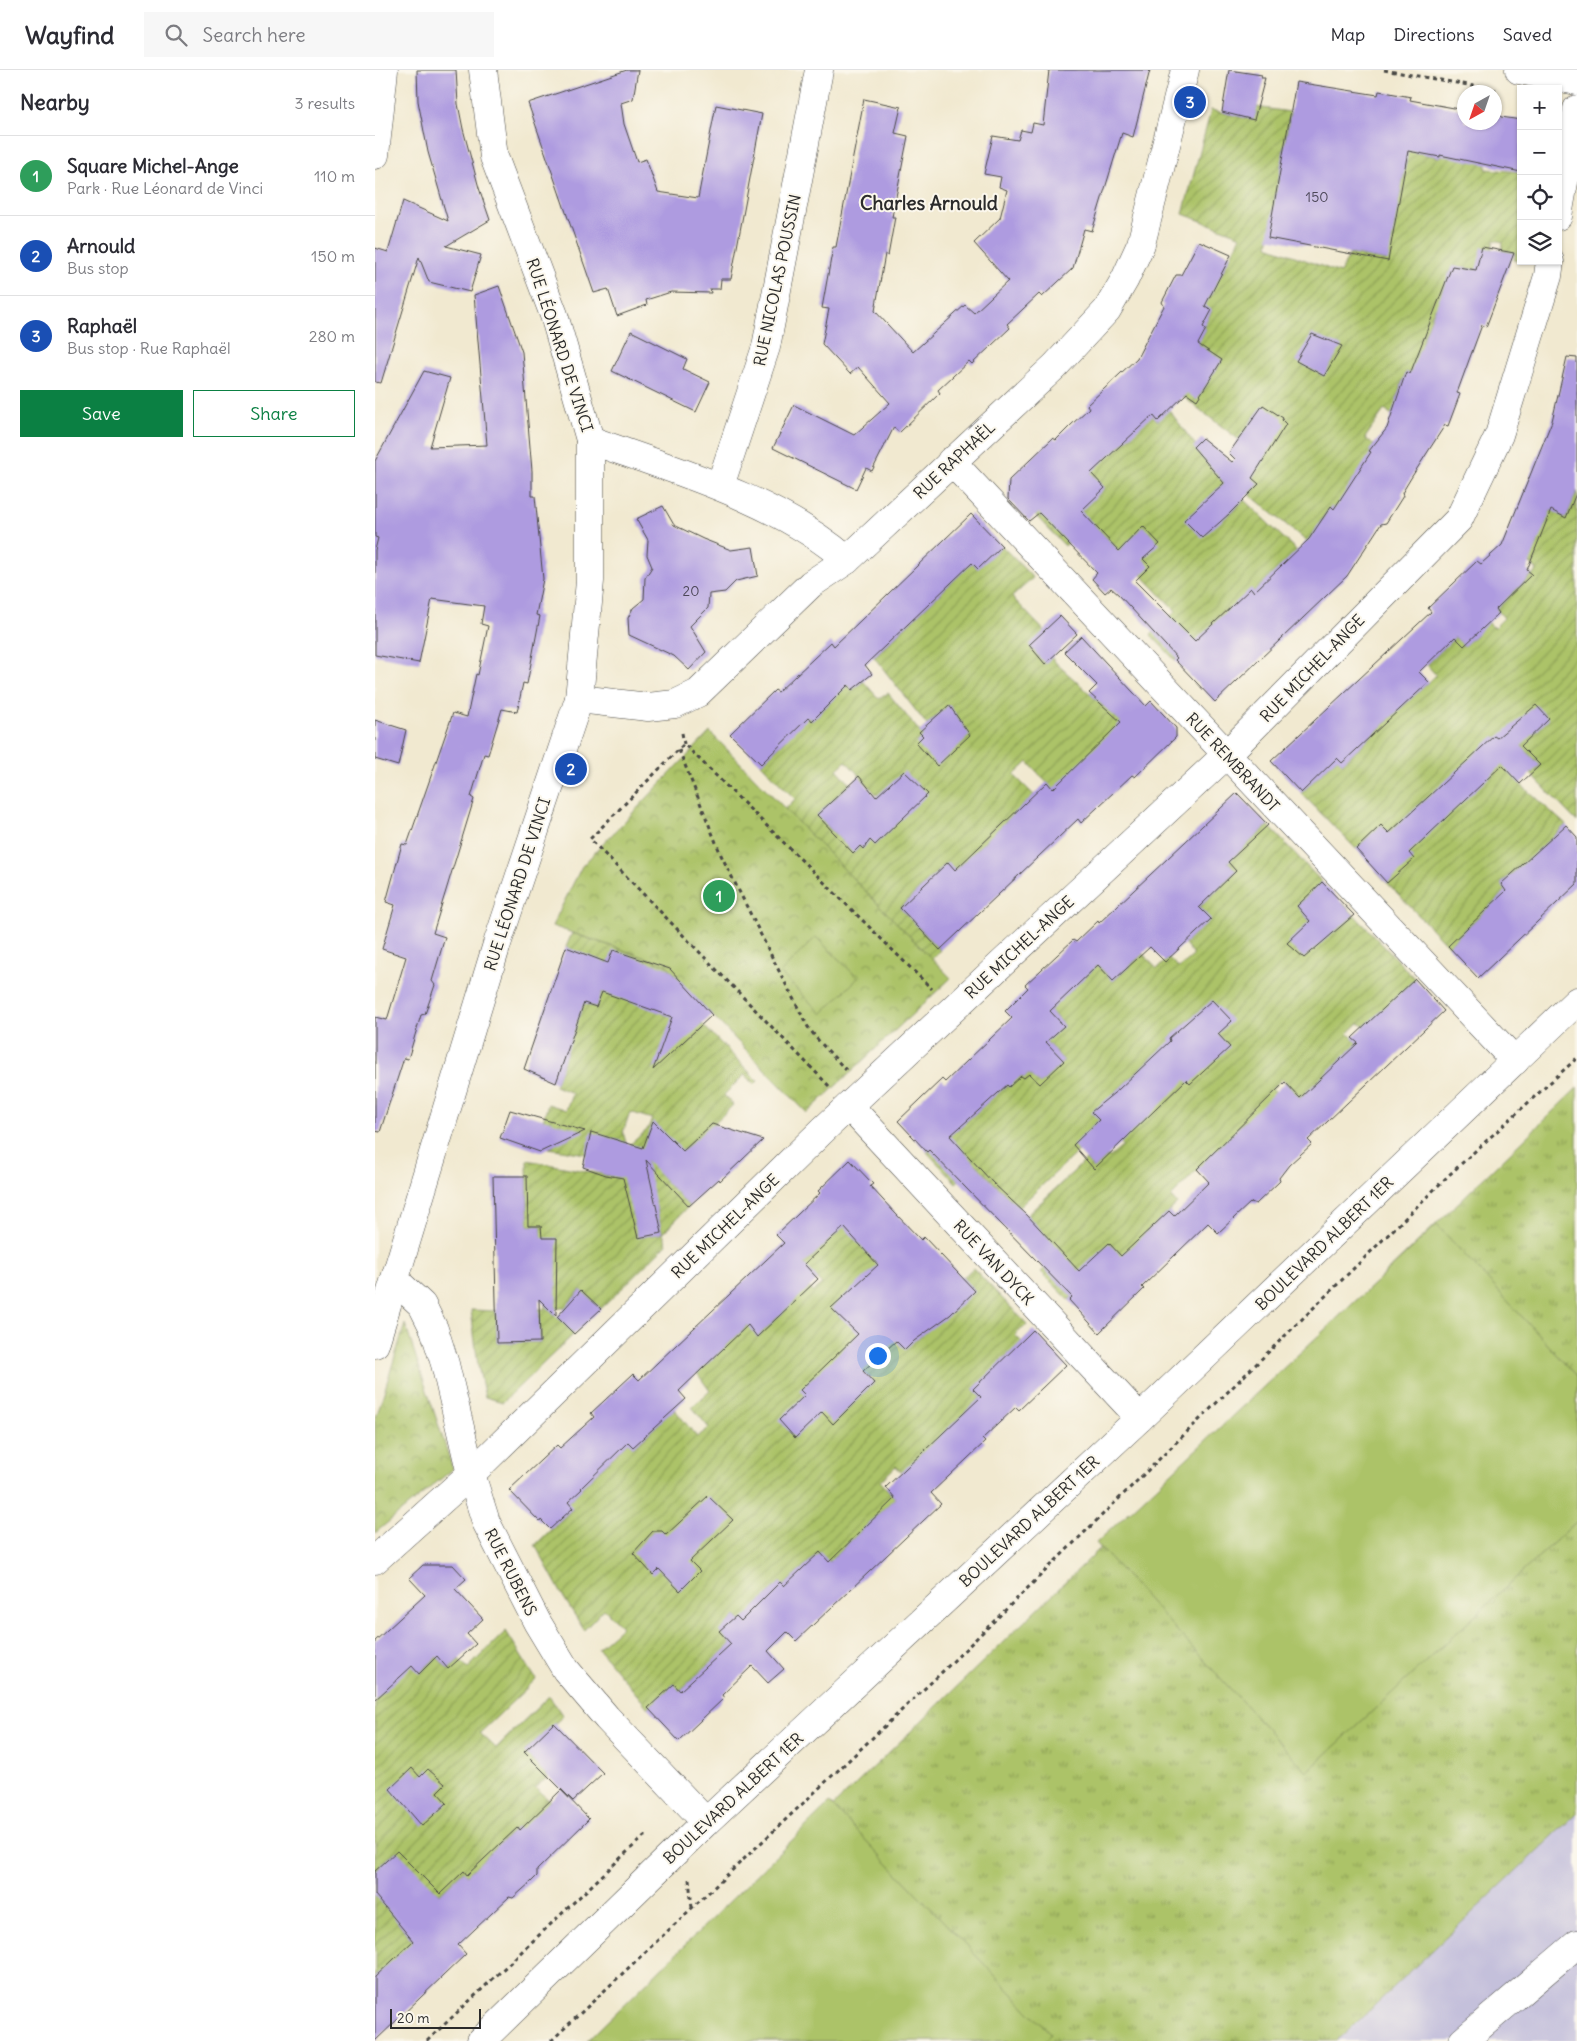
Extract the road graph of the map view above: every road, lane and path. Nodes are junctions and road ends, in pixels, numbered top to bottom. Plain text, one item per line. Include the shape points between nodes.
1 (384, 70) edge
2 (483, 70) edge
3 (819, 70) edge
4 (1185, 70) edge
5 (1384, 70) edge
6 (1519, 70) edge
7 (1577, 80) edge
8 (1468, 85) edge
9 (1577, 109) edge
10 (375, 155) edge
11 (1562, 193) edge
12 (1549, 265) edge
13 (590, 440) junction
14 (951, 461) junction
15 (720, 486) junction
16 (847, 560) junction
17 (579, 699) junction
18 (679, 750) junction
19 (1226, 756) junction
20 (1577, 1001) edge
21 (952, 1009) junction
22 (1577, 1058) edge
23 (1515, 1061) junction
24 (857, 1098) junction
25 (395, 1280) junction
26 (375, 1344) edge
27 (1140, 1418) junction
28 (471, 1474) junction
29 (375, 1560) edge
30 (706, 1822) junction
31 (686, 1841) junction
32 (1577, 1944) edge
33 (427, 2041) edge
34 (481, 2041) edge
35 (551, 2041) edge
36 (1463, 2041) edge

1 - 10 street
2 - 13 street, RUE LÉONARD DE VINCI via 494,157 553,315
3 - 15 street, RUE NICOLAS POUSSIN via 766,347
4 - 14 street, RUE RAPHAËL via 1141,244 1125,280 1107,310 1055,366
5 - 8 path
6 - 7 street
9 - 11 street
12 - 19 street, RUE MICHEL-ANGE via 1499,435 1459,519
13 - 15 street
13 - 17 street, RUE LÉONARD DE VINCI via 590,581
14 - 16 street, RUE RAPHAËL
14 - 19 street, RUE REMBRANDT
15 - 16 street via 788,520
16 - 17 street, RUE RAPHAËL via 811,584 698,693 675,704 648,707
17 - 25 street, RUE LÉONARD DE VINCI via 497,944
18 - 21 path via 684,744
18 - 24 path via 721,855 809,1027
18 - 24 path via 589,839
19 - 21 street, RUE MICHEL-ANGE
19 - 23 street, RUE REMBRANDT
20 - 23 street, BOULEVARD ALBERT 1ER
21 - 24 street, RUE MICHEL-ANGE
22 - 35 path via 1449,1175 945,1669
23 - 27 street, BOULEVARD ALBERT 1ER
24 - 27 street, RUE VAN DYCK
24 - 28 street, RUE MICHEL-ANGE
25 - 26 street, RUE LÉONARD DE VINCI
25 - 28 street, RUE RUBENS via 422,1305 434,1329
27 - 30 street, BOULEVARD ALBERT 1ER
28 - 29 street, RUE MICHEL-ANGE
28 - 30 street, RUE RUBENS via 486,1522 515,1582 567,1670 607,1718
30 - 31 street, BOULEVARD ALBERT 1ER
31 - 33 path via 644,1836
31 - 34 street, BOULEVARD ALBERT 1ER
32 - 36 street

